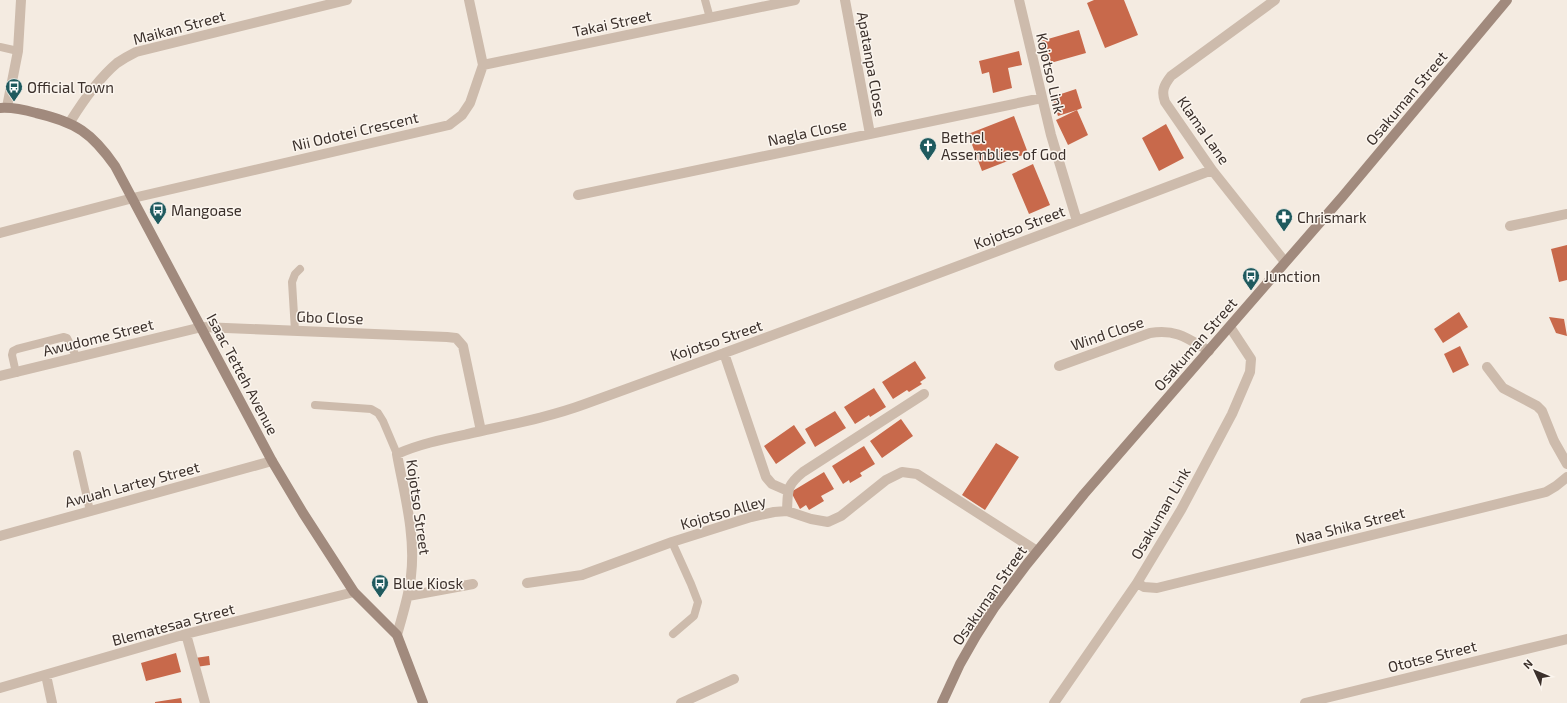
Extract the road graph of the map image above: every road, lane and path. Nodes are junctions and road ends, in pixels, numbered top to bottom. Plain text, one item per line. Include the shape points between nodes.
1 (21, 0) edge
2 (347, 0) edge
3 (470, 0) edge
4 (705, 0) edge
5 (795, 0) edge
6 (845, 0) edge
7 (1019, 0) edge
8 (1274, 0) edge
9 (1507, 0) edge
10 (710, 18) junction
11 (0, 48) edge
12 (18, 51) junction
13 (483, 65) junction
14 (1042, 98) junction
15 (3, 107) edge
16 (70, 122) junction
17 (870, 134) junction
18 (1212, 170) junction
19 (578, 195) dead end
20 (134, 198) junction
21 (1567, 214) edge
22 (1077, 222) junction
23 (1510, 226) dead end
24 (0, 232) edge
25 (1285, 262) junction
26 (300, 269) dead end
27 (202, 327) junction
28 (1230, 327) junction
29 (295, 331) junction
30 (1209, 351) junction
31 (724, 353) junction
32 (76, 358) junction
33 (1059, 366) dead end
34 (1487, 367) dead end
35 (16, 373) junction
36 (0, 376) edge
37 (924, 394) dead end
38 (315, 405) dead end
39 (481, 431) junction
40 (77, 454) dead end
41 (397, 454) junction
42 (272, 461) junction
43 (1567, 464) edge
44 (1567, 477) edge
45 (788, 491) junction
46 (90, 511) junction
47 (787, 511) junction
48 (0, 536) edge
49 (672, 542) junction
50 (1037, 551) junction
51 (1137, 583) junction
52 (473, 584) dead end
53 (527, 584) dead end
54 (354, 592) junction
55 (408, 596) junction
56 (186, 634) junction
57 (673, 634) dead end
58 (397, 636) junction
59 (1567, 638) edge
60 (46, 675) junction
61 (734, 679) dead end
62 (0, 688) edge
63 (52, 703) edge
64 (205, 703) edge
65 (424, 703) edge
66 (681, 703) edge
67 (942, 703) edge
68 (1054, 703) edge
69 (1305, 703) edge

1 - 12 street
2 - 16 street, Maikan Street via 136,52 118,63 102,78
3 - 13 street
4 - 10 lane
5 - 10 street, Takai Street
6 - 17 street, Apatanpa Close
7 - 14 street, Kojotso Link
8 - 18 street, Klama Lane via 1171,76 1165,84 1162,94 1165,102
9 - 25 street, Osakuman Street
10 - 13 street, Takai Street
11 - 12 lane
12 - 15 street
13 - 20 street, Nii Odotei Crescent via 470,103 462,115 449,125
14 - 17 street, Nagla Close
14 - 22 street, Kojotso Link
15 - 16 street, Isaac Tetteh Avenue
16 - 20 street, Isaac Tetteh Avenue via 103,149
17 - 19 street, Nagla Close
18 - 22 street, Kojotso Street
18 - 25 street, Klama Lane
20 - 24 street, Nii Odotei Crescent
20 - 27 street, Isaac Tetteh Avenue
21 - 23 street
22 - 31 street, Kojotso Street
25 - 28 street, Osakuman Street
26 - 29 lane via 292,282
27 - 29 street, Gbo Close
27 - 32 street, Awudome Street
27 - 42 street, Isaac Tetteh Avenue
28 - 30 street, Osakuman Street
28 - 51 street, Osakuman Link via 1250,359 1250,372 1232,414 1181,510
29 - 39 street, Gbo Close via 456,338 463,346
30 - 33 street, Wind Close via 1179,334 1164,331 1150,333
30 - 50 street, Osakuman Street
31 - 39 street, Kojotso Street via 582,405 521,423
31 - 45 street via 766,477 772,484
32 - 35 street, Awudome Street
32 - 35 lane via 70,341 64,337 13,351
34 - 43 street via 1503,388 1542,411
35 - 36 street, Awudome Street
37 - 45 street via 803,472 792,481
38 - 41 lane via 372,409 378,413
39 - 41 street, Kojotso Street via 422,444
40 - 46 lane
41 - 55 street, Kojotso Street via 411,538
42 - 46 street, Awuah Lartey Street
42 - 54 street, Isaac Tetteh Avenue
44 - 51 street, Naa Shika Street via 1546,492 1180,582 1151,588
45 - 47 street
46 - 48 street, Awuah Lartey Street
47 - 49 street, Kojotso Alley via 751,517
47 - 50 street, Kojotso Alley via 828,522 841,516 886,480 902,472 917,474
49 - 53 street, Kojotso Alley via 582,575
49 - 57 lane via 698,602 694,616
50 - 67 street, Osakuman Street via 976,636
51 - 68 street, Osakuman Link
52 - 55 street
54 - 56 street, Blematesaa Street
54 - 58 street, Isaac Tetteh Avenue
55 - 58 street, Kojotso Street
56 - 60 street, Blematesaa Street
56 - 64 street
58 - 65 street, Isaac Tetteh Avenue
59 - 69 street, Ototse Street
60 - 62 street, Blematesaa Street
60 - 63 street
61 - 66 street

